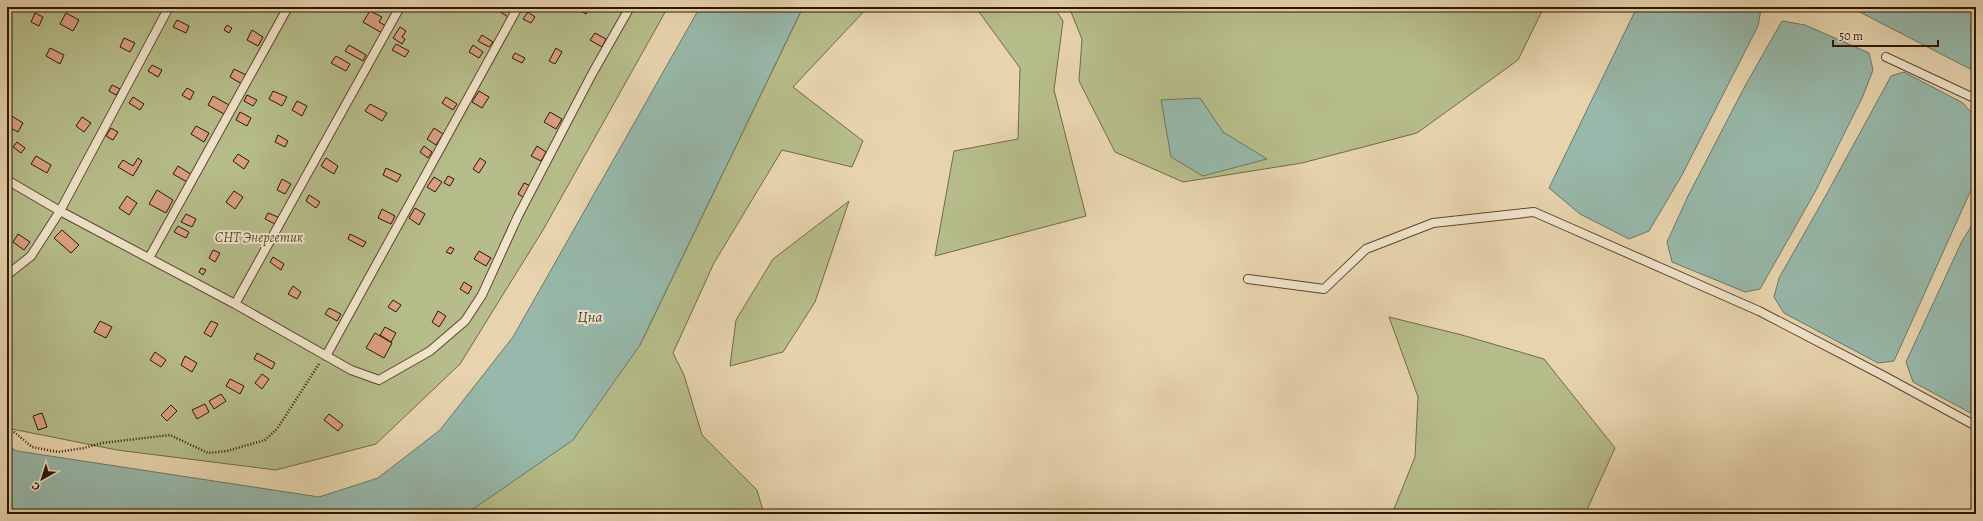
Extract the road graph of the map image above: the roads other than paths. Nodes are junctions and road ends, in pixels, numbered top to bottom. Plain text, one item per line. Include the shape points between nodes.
1 (170, 7) edge
2 (288, 7) edge
3 (400, 7) edge
4 (518, 7) edge
5 (630, 7) edge
6 (1886, 57) dead end
7 (1976, 100) edge
8 (7, 180) edge
9 (60, 211) junction
10 (148, 258) junction
11 (7, 275) edge
12 (1248, 279) dead end
13 (235, 304) junction
14 (326, 356) junction
15 (1976, 426) edge

1 - 9 lane
2 - 10 lane
3 - 13 lane
4 - 14 lane
5 - 14 lane via 518,216 482,294 465,321 430,351 380,380 351,370
6 - 7 lane
8 - 9 lane
9 - 10 lane
9 - 11 lane via 31,256
10 - 13 lane
12 - 15 lane via 1324,289 1366,249 1433,223 1534,212 1759,311
13 - 14 lane

